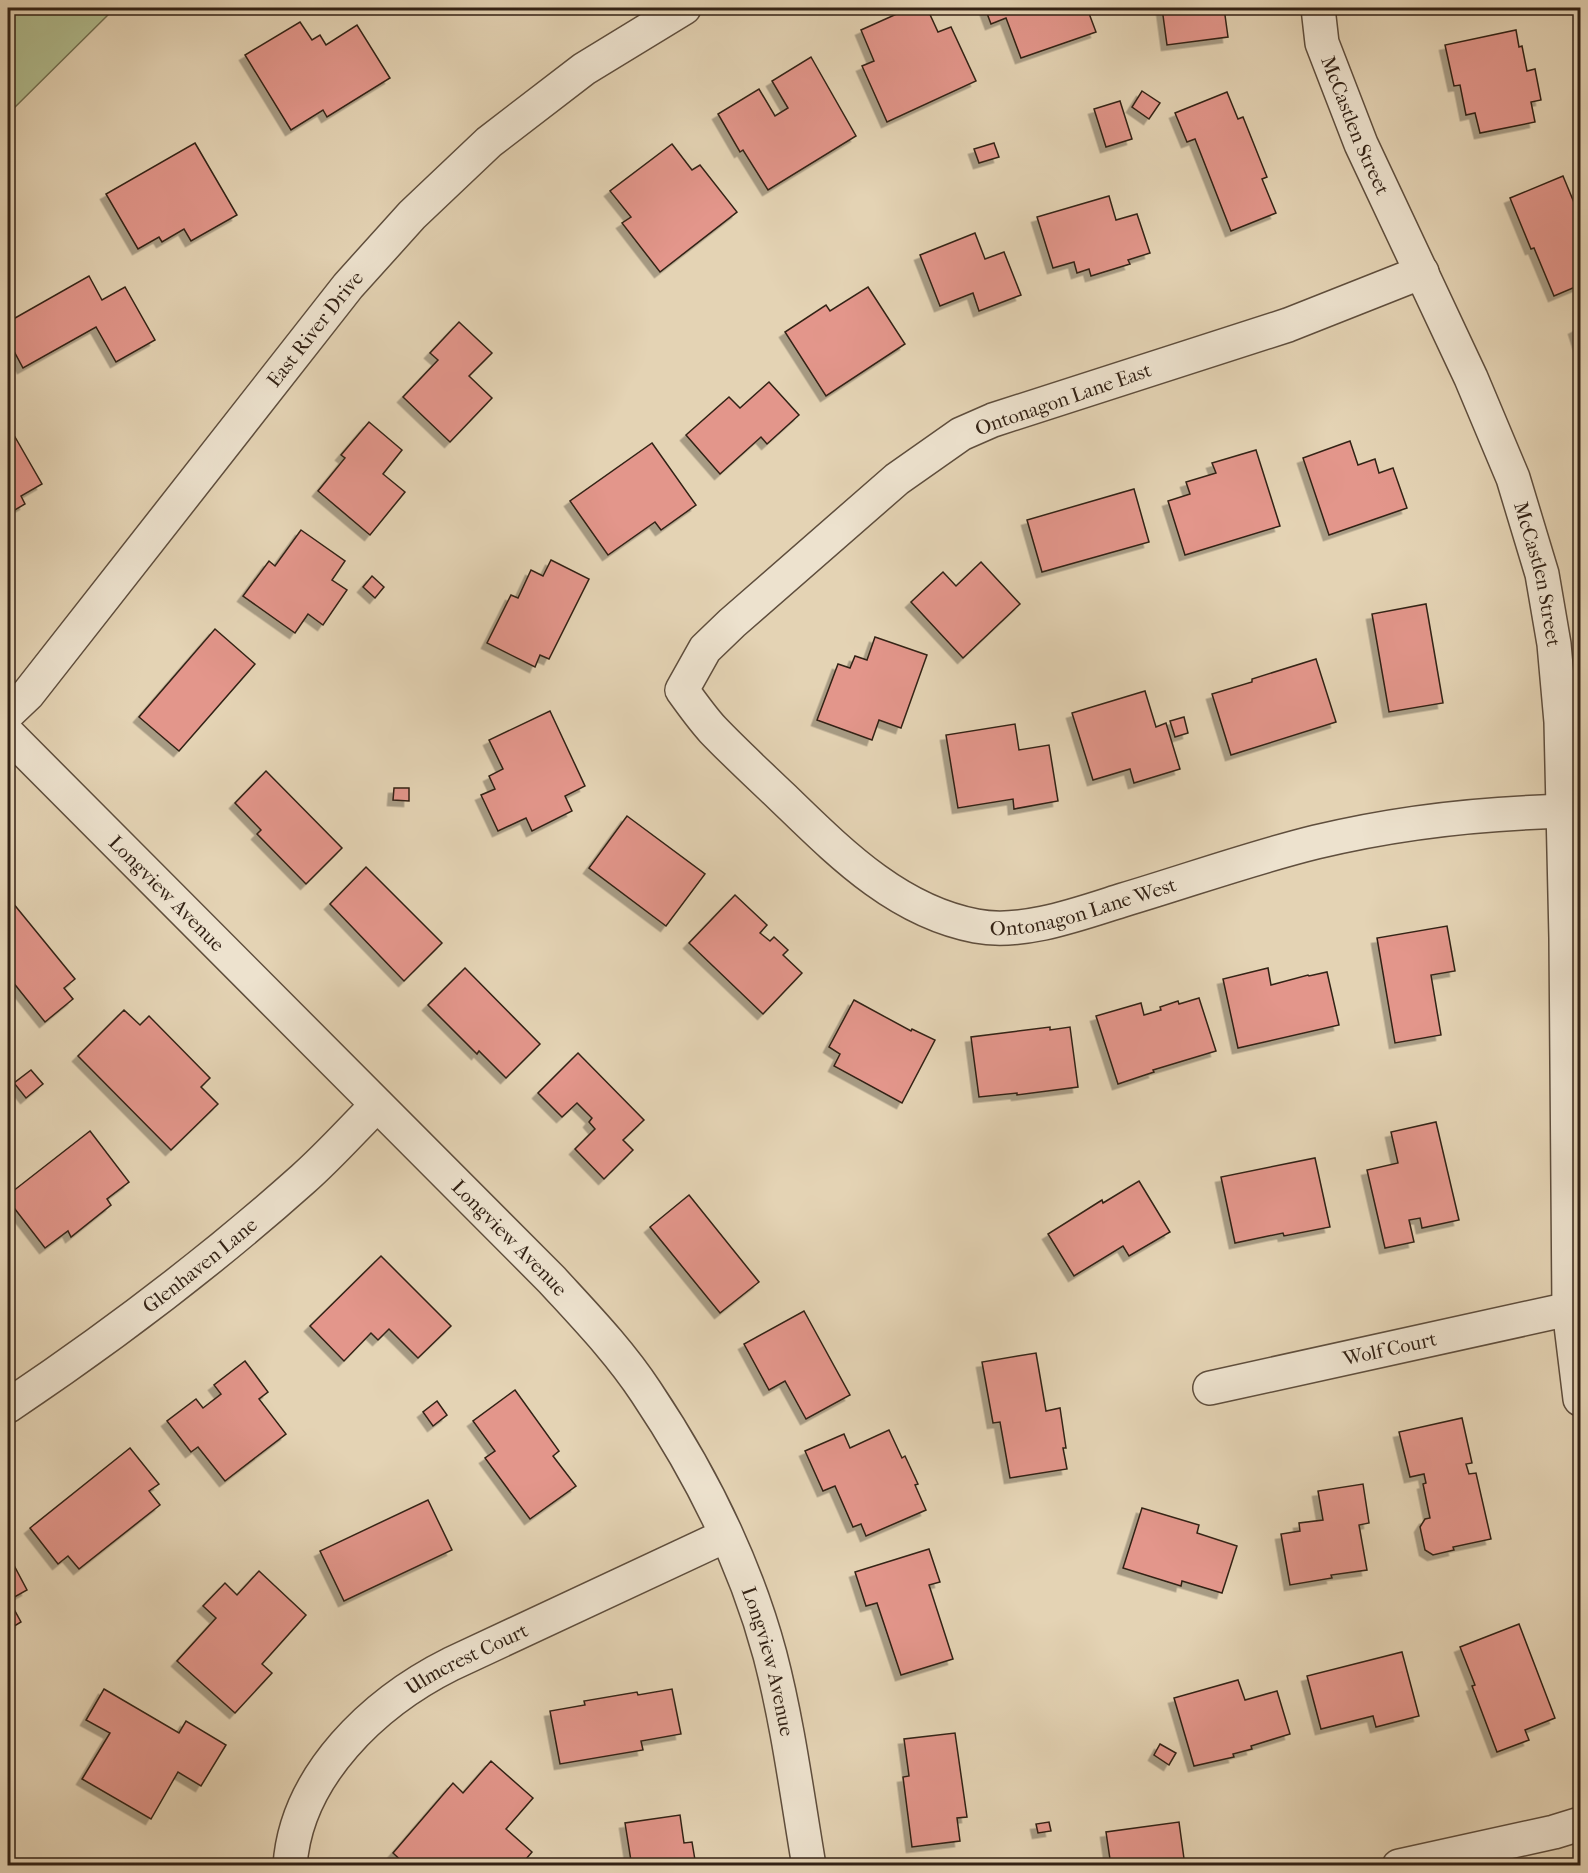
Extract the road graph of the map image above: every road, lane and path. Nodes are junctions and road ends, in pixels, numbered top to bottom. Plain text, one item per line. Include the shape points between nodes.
1 (684, 8) edge
2 (1318, 8) edge
3 (1422, 272) junction
4 (682, 690) joint
5 (8, 713) edge
6 (8, 734) edge
7 (1572, 811) edge
8 (377, 1105) junction
9 (1569, 1310) junction
10 (1210, 1388) dead end
11 (1581, 1399) edge
12 (8, 1406) edge
13 (725, 1536) junction
14 (1581, 1824) edge
15 (290, 1866) edge
16 (809, 1866) edge
17 (1399, 1866) edge

1 - 5 street, East River Drive via 575,76 489,142 412,215 348,286 28,694
2 - 3 street, McCastlen Street via 1322,43 1361,144
3 - 4 street, Ontonagon Lane East via 1288,325 993,420 961,435 897,479 732,623 705,649
3 - 7 street, McCastlen Street via 1513,478 1542,574 1554,644
4 - 7 street, Ontonagon Lane West via 712,729 839,852 909,902 942,918 979,927 1009,927 1073,916 1315,843 1389,827 1469,816
6 - 8 street, Longview Avenue
7 - 9 street, McCastlen Street
8 - 12 street, Glenhaven Lane via 304,1178 216,1253 81,1357
8 - 13 street, Longview Avenue via 598,1329 645,1390 689,1460
9 - 10 street, Wolf Court
9 - 11 street, McCastlen Street
13 - 15 street, Ulmcrest Court via 424,1677 394,1698 365,1724 313,1788 298,1824
13 - 16 street, Longview Avenue via 750,1593 769,1653 786,1726
14 - 17 street

